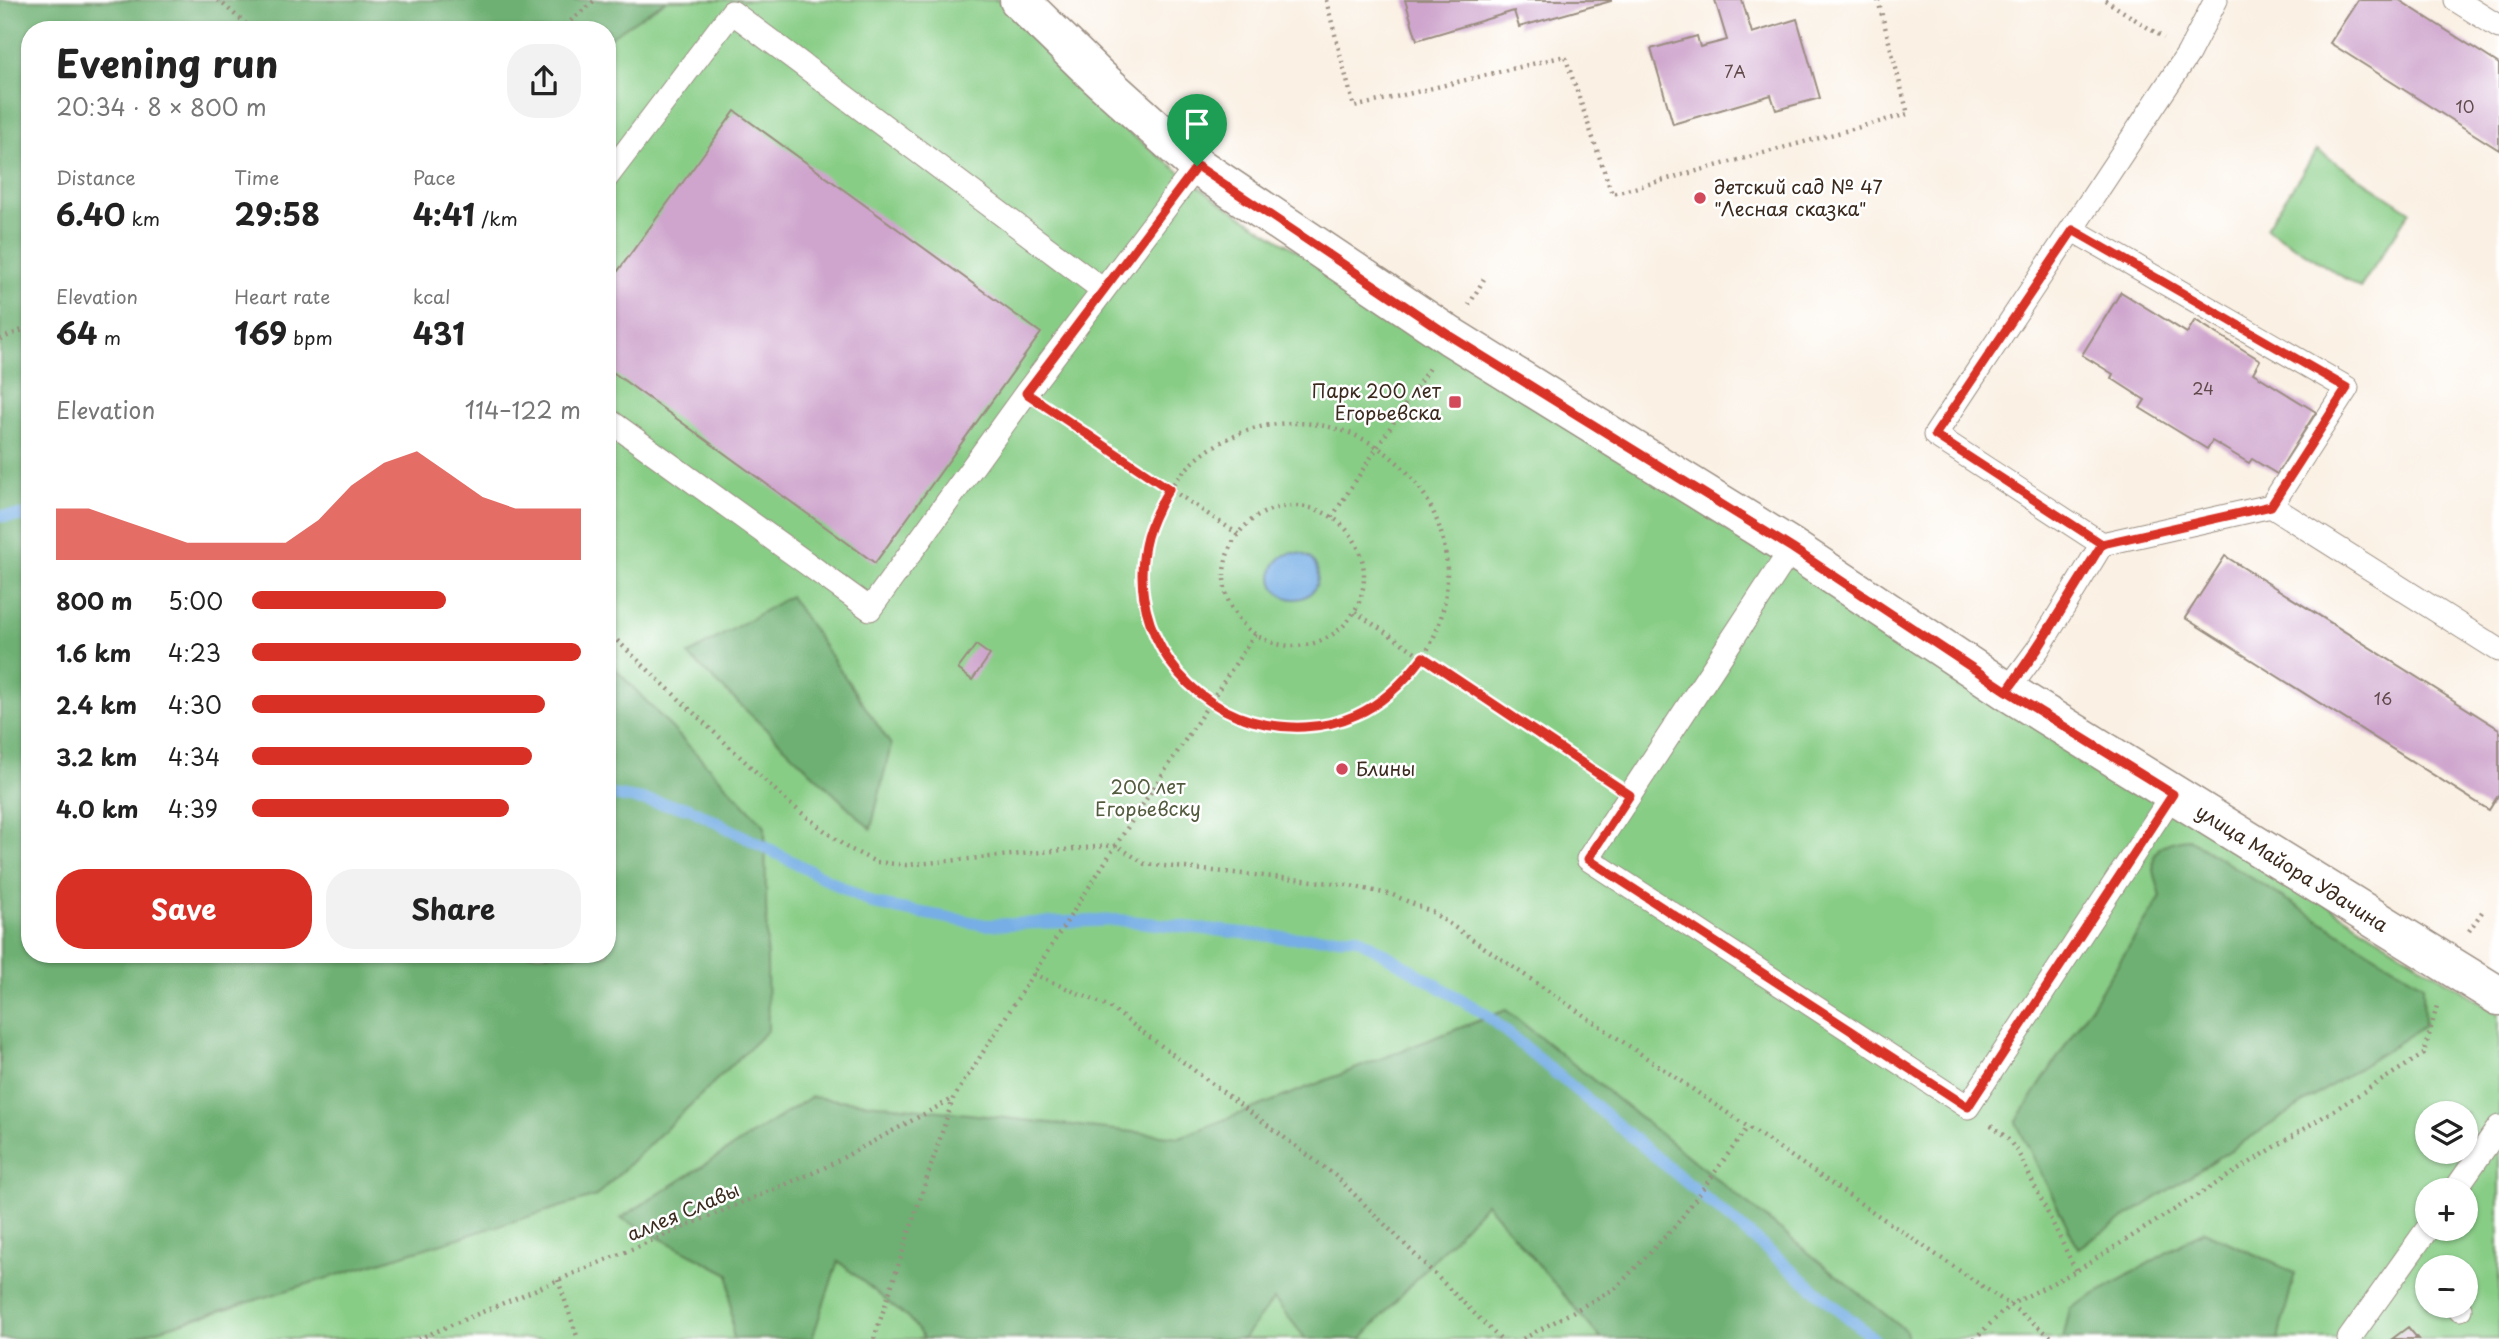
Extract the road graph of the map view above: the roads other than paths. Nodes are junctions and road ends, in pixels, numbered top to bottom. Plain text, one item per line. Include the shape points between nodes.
1 (1019, 0) edge
2 (2217, 0) edge
3 (2456, 0) edge
4 (2499, 27) edge
5 (616, 165) edge
6 (1197, 166) junction
7 (2073, 230) junction
8 (1103, 290) junction
9 (616, 426) edge
10 (2271, 506) junction
11 (2102, 544) junction
12 (1792, 548) junction
13 (2499, 650) edge
14 (2007, 691) junction
15 (2173, 794) junction
16 (2499, 996) edge
17 (2499, 1126) edge
18 (2463, 1178) edge
19 (2419, 1241) edge
20 (2412, 1251) junction
21 (2415, 1255) edge
22 (2349, 1339) edge

1 - 6 street, улица Майора Удачина
2 - 7 lane via 2188,54
3 - 4 lane
5 - 8 lane via 732,12
6 - 8 lane
6 - 12 street, улица Майора Удачина via 1450,336
7 - 10 lane via 2347,388
7 - 11 lane via 1935,435
8 - 9 lane via 870,609
10 - 11 lane
10 - 13 lane
11 - 14 lane
12 - 14 street, улица Майора Удачина
12 - 15 lane via 1588,859 1968,1107
14 - 15 street, улица Майора Удачина
15 - 16 street, улица Майора Удачина
17 - 18 lane
19 - 20 lane
20 - 21 lane
20 - 22 lane

